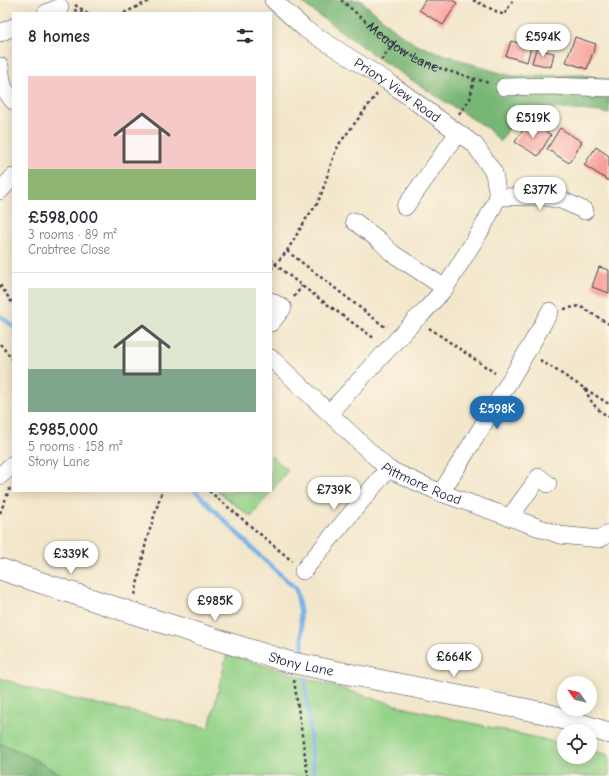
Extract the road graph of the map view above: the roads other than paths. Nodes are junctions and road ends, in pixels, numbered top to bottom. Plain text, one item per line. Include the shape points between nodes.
1 (273, 0) edge
2 (12, 27) edge
3 (0, 33) edge
4 (0, 66) edge
5 (504, 87) dead end
6 (609, 88) edge
7 (12, 100) edge
8 (454, 130) junction
9 (12, 178) edge
10 (0, 191) edge
11 (498, 197) junction
12 (405, 207) dead end
13 (585, 211) dead end
14 (354, 221) dead end
15 (445, 288) junction
16 (272, 302) edge
17 (550, 311) road end
18 (272, 322) edge
19 (272, 359) edge
20 (329, 413) junction
21 (388, 469) junction
22 (548, 484) dead end
23 (440, 493) junction
24 (510, 517) junction
25 (609, 533) edge
26 (0, 569) edge
27 (303, 571) road end
28 (609, 733) edge

1 - 8 street, Priory View Road via 305,29 387,81
2 - 3 street
4 - 7 street via 3,87
5 - 6 street
8 - 11 street, Priory View Road via 476,145 494,174
8 - 12 street
9 - 10 street
11 - 13 street via 540,196 564,201
11 - 15 street
14 - 15 street via 392,253
15 - 20 street
16 - 18 street via 283,308
17 - 23 street via 509,383
19 - 20 street, Pittmore Road
20 - 21 street, Pittmore Road
21 - 23 street, Pittmore Road
21 - 27 street
22 - 24 street via 538,477
23 - 24 street, Pittmore Road
24 - 25 street, Pittmore Road via 560,535 600,539
26 - 28 main road, Stony Lane via 289,662 544,713

